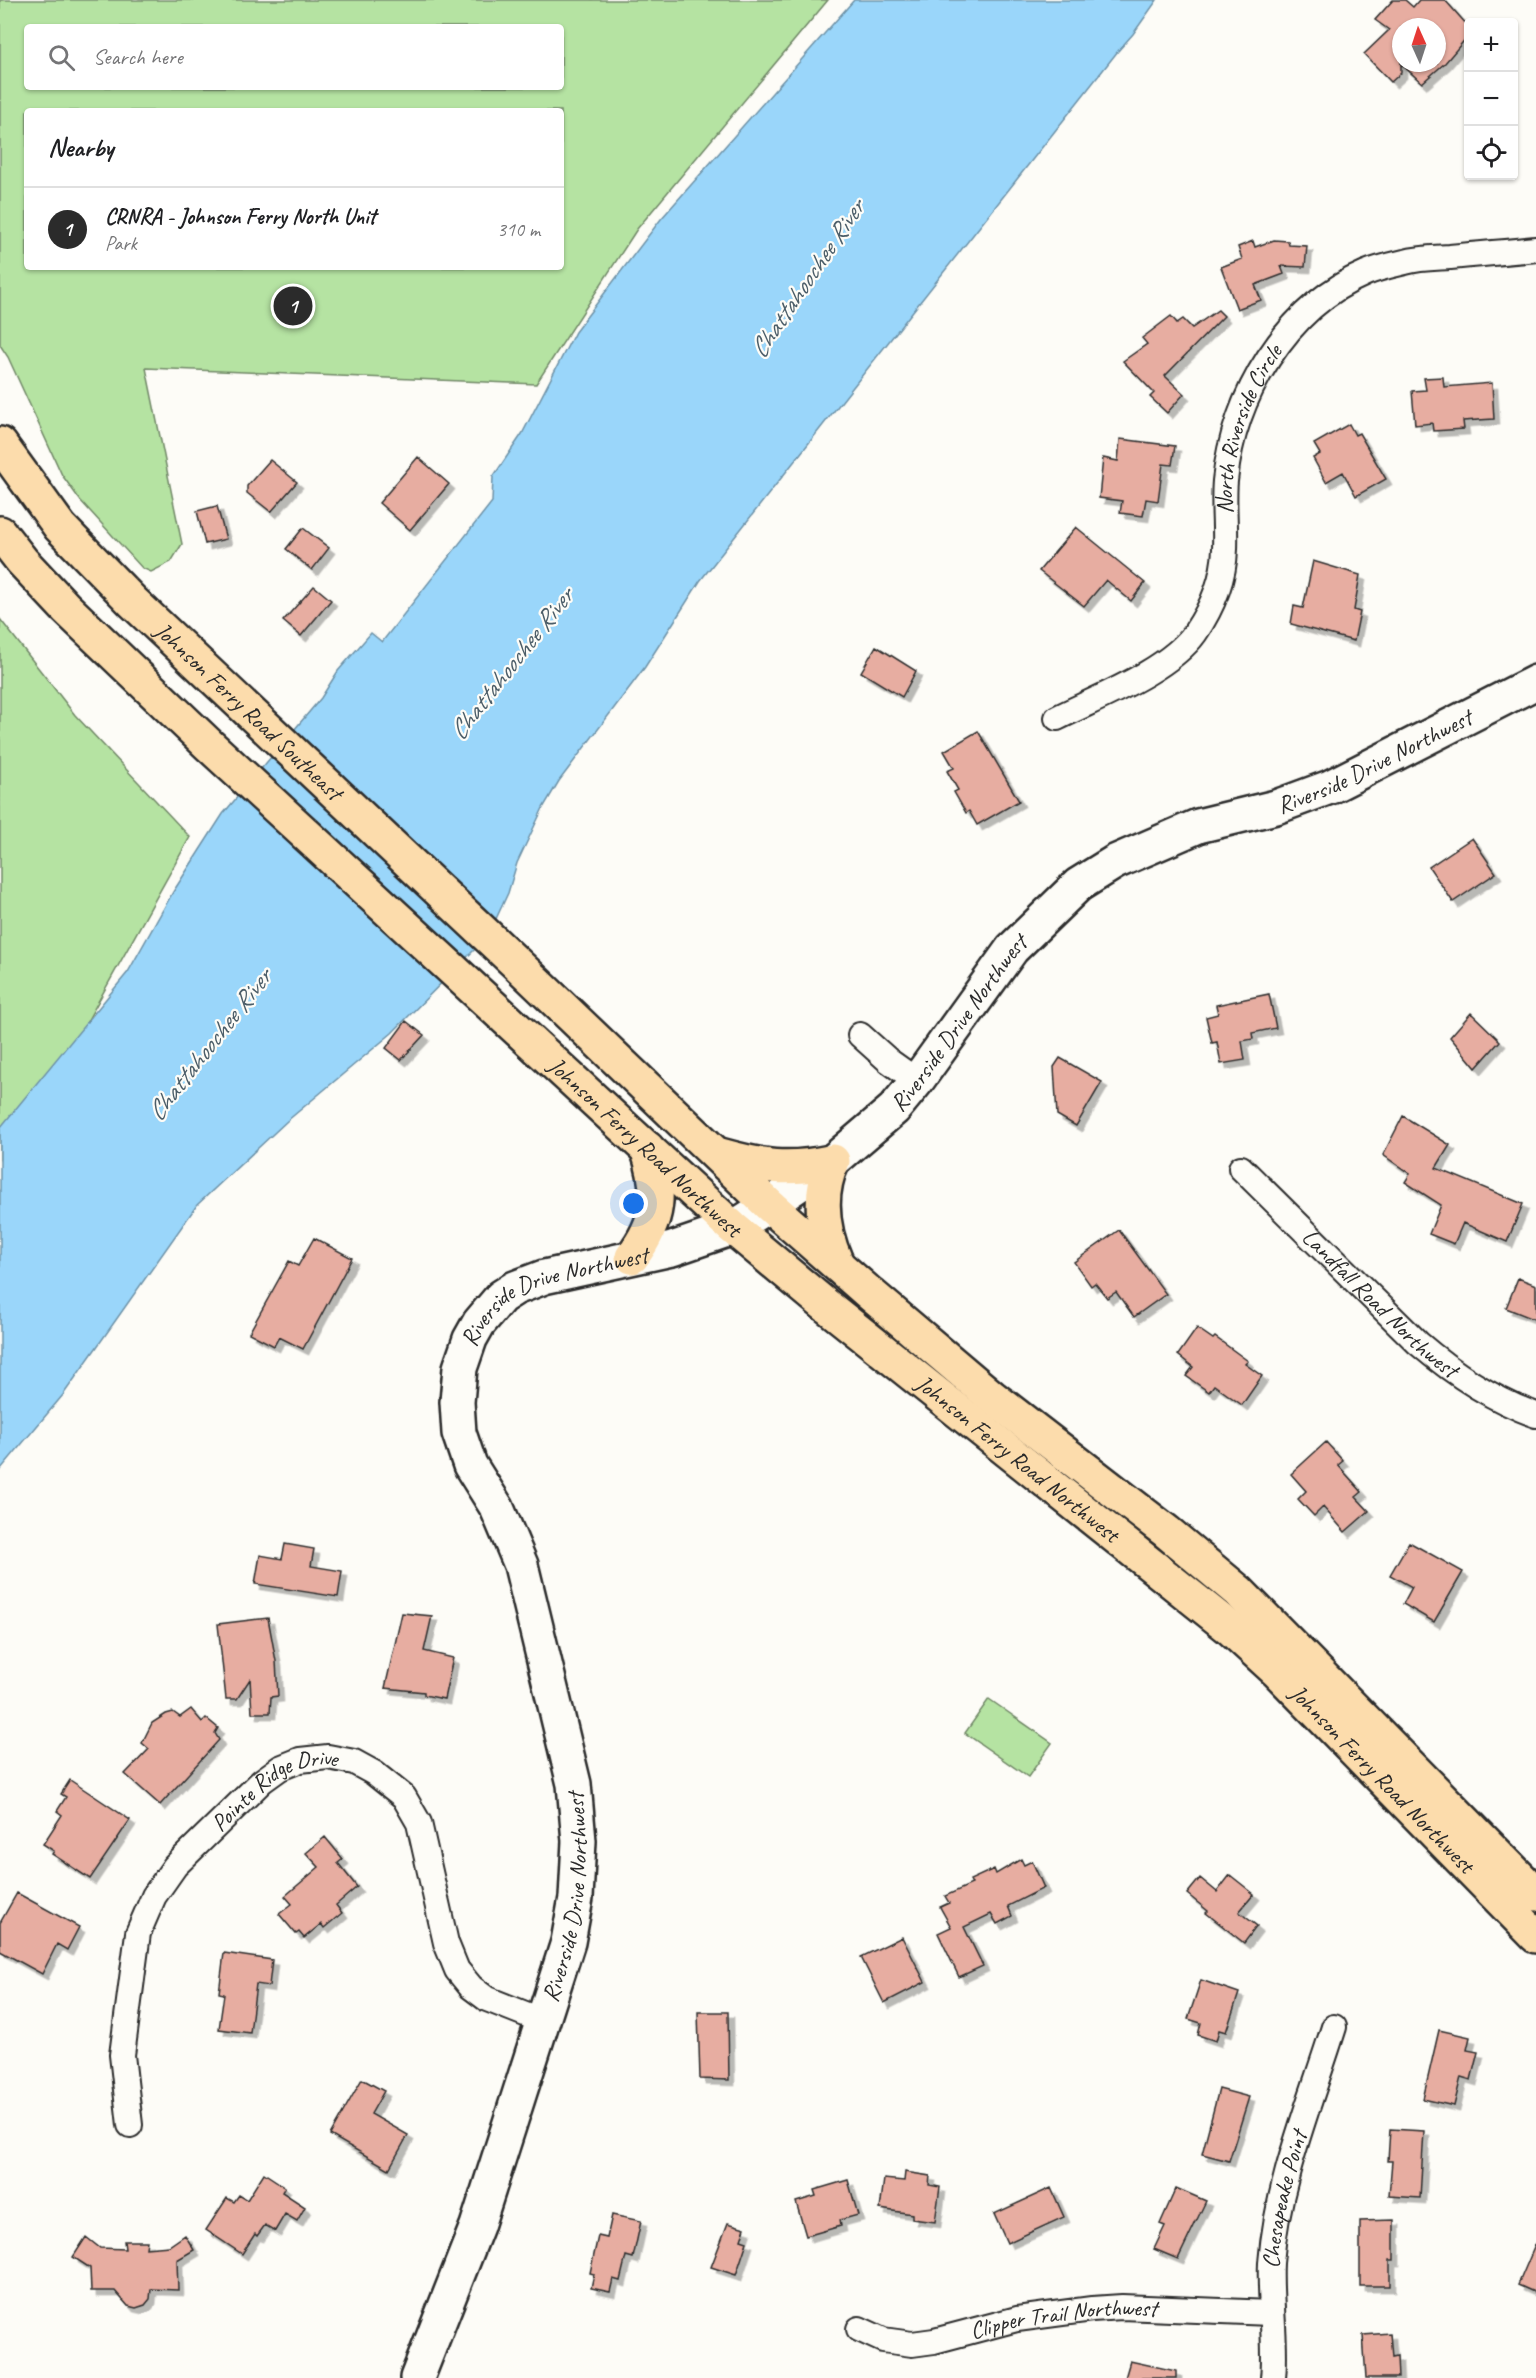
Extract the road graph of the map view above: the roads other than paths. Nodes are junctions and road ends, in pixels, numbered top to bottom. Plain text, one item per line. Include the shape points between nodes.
1 (1536, 249) edge
2 (0, 444) edge
3 (0, 533) edge
4 (1536, 682) edge
5 (1057, 718) dead end
6 (516, 963) joint
7 (484, 997) joint
8 (860, 1035) dead end
9 (917, 1081) junction
10 (647, 1148) junction
11 (715, 1153) junction
12 (831, 1161) junction
13 (1240, 1168) dead end
14 (770, 1206) junction
15 (733, 1228) junction
16 (632, 1257) junction
17 (838, 1266) junction
18 (1536, 1415) edge
19 (1536, 1894) edge
20 (1536, 1935) edge
21 (543, 2021) junction
22 (1334, 2027) dead end
23 (130, 2125) dead end
24 (1271, 2313) junction
25 (859, 2329) dead end
26 (417, 2378) edge
27 (1273, 2378) edge

1 - 5 street, North Riverside Circle via 1407,261 1366,273 1325,297 1288,332 1257,376 1239,416 1227,459 1226,550 1212,604 1194,634 1162,663
2 - 6 main road, Johnson Ferry Road Southeast via 60,527 93,563
3 - 7 main road, Johnson Ferry Road Southeast via 66,608
4 - 9 street, Riverside Drive Northwest via 1330,787 1276,807 1198,826 1115,862 1078,885 1012,949
6 - 11 main road, Johnson Ferry Road Northwest
7 - 10 main road, Johnson Ferry Road Northwest
8 - 9 street
9 - 12 street, Riverside Drive Northwest via 894,1109
10 - 15 main road, Johnson Ferry Road Northwest
10 - 16 main road via 655,1178 656,1212 644,1241
11 - 12 main road via 780,1168
11 - 14 main road, Johnson Ferry Road Northwest
12 - 14 street, Riverside Drive Northwest
12 - 17 main road via 823,1208 825,1231
13 - 18 street, Landfall Road Northwest via 1448,1369 1481,1390
14 - 15 street, Riverside Drive Northwest
14 - 17 main road, Johnson Ferry Road Northwest
15 - 16 street, Riverside Drive Northwest via 672,1249
15 - 20 main road, Johnson Ferry Road Northwest via 1230,1628
16 - 21 street, Riverside Drive Northwest via 544,1277 501,1297 479,1323 460,1368 457,1418 463,1450 498,1508 518,1555 574,1784 579,1841 576,1898 568,1942
17 - 19 main road, Johnson Ferry Road Northwest via 992,1397 1239,1592
21 - 23 street, Pointe Ridge Drive via 487,1999 457,1970 446,1943 419,1823 404,1797 354,1762 328,1757 300,1760 262,1781 175,1866 154,1896 138,1933 122,2055
21 - 26 street, Riverside Drive Northwest via 477,2226
22 - 24 street, Chesapeake Point via 1278,2211 1271,2263
24 - 25 street, Clipper Trail Northwest via 1092,2309 1017,2319 912,2344 883,2340
24 - 27 street, Chesapeake Point

